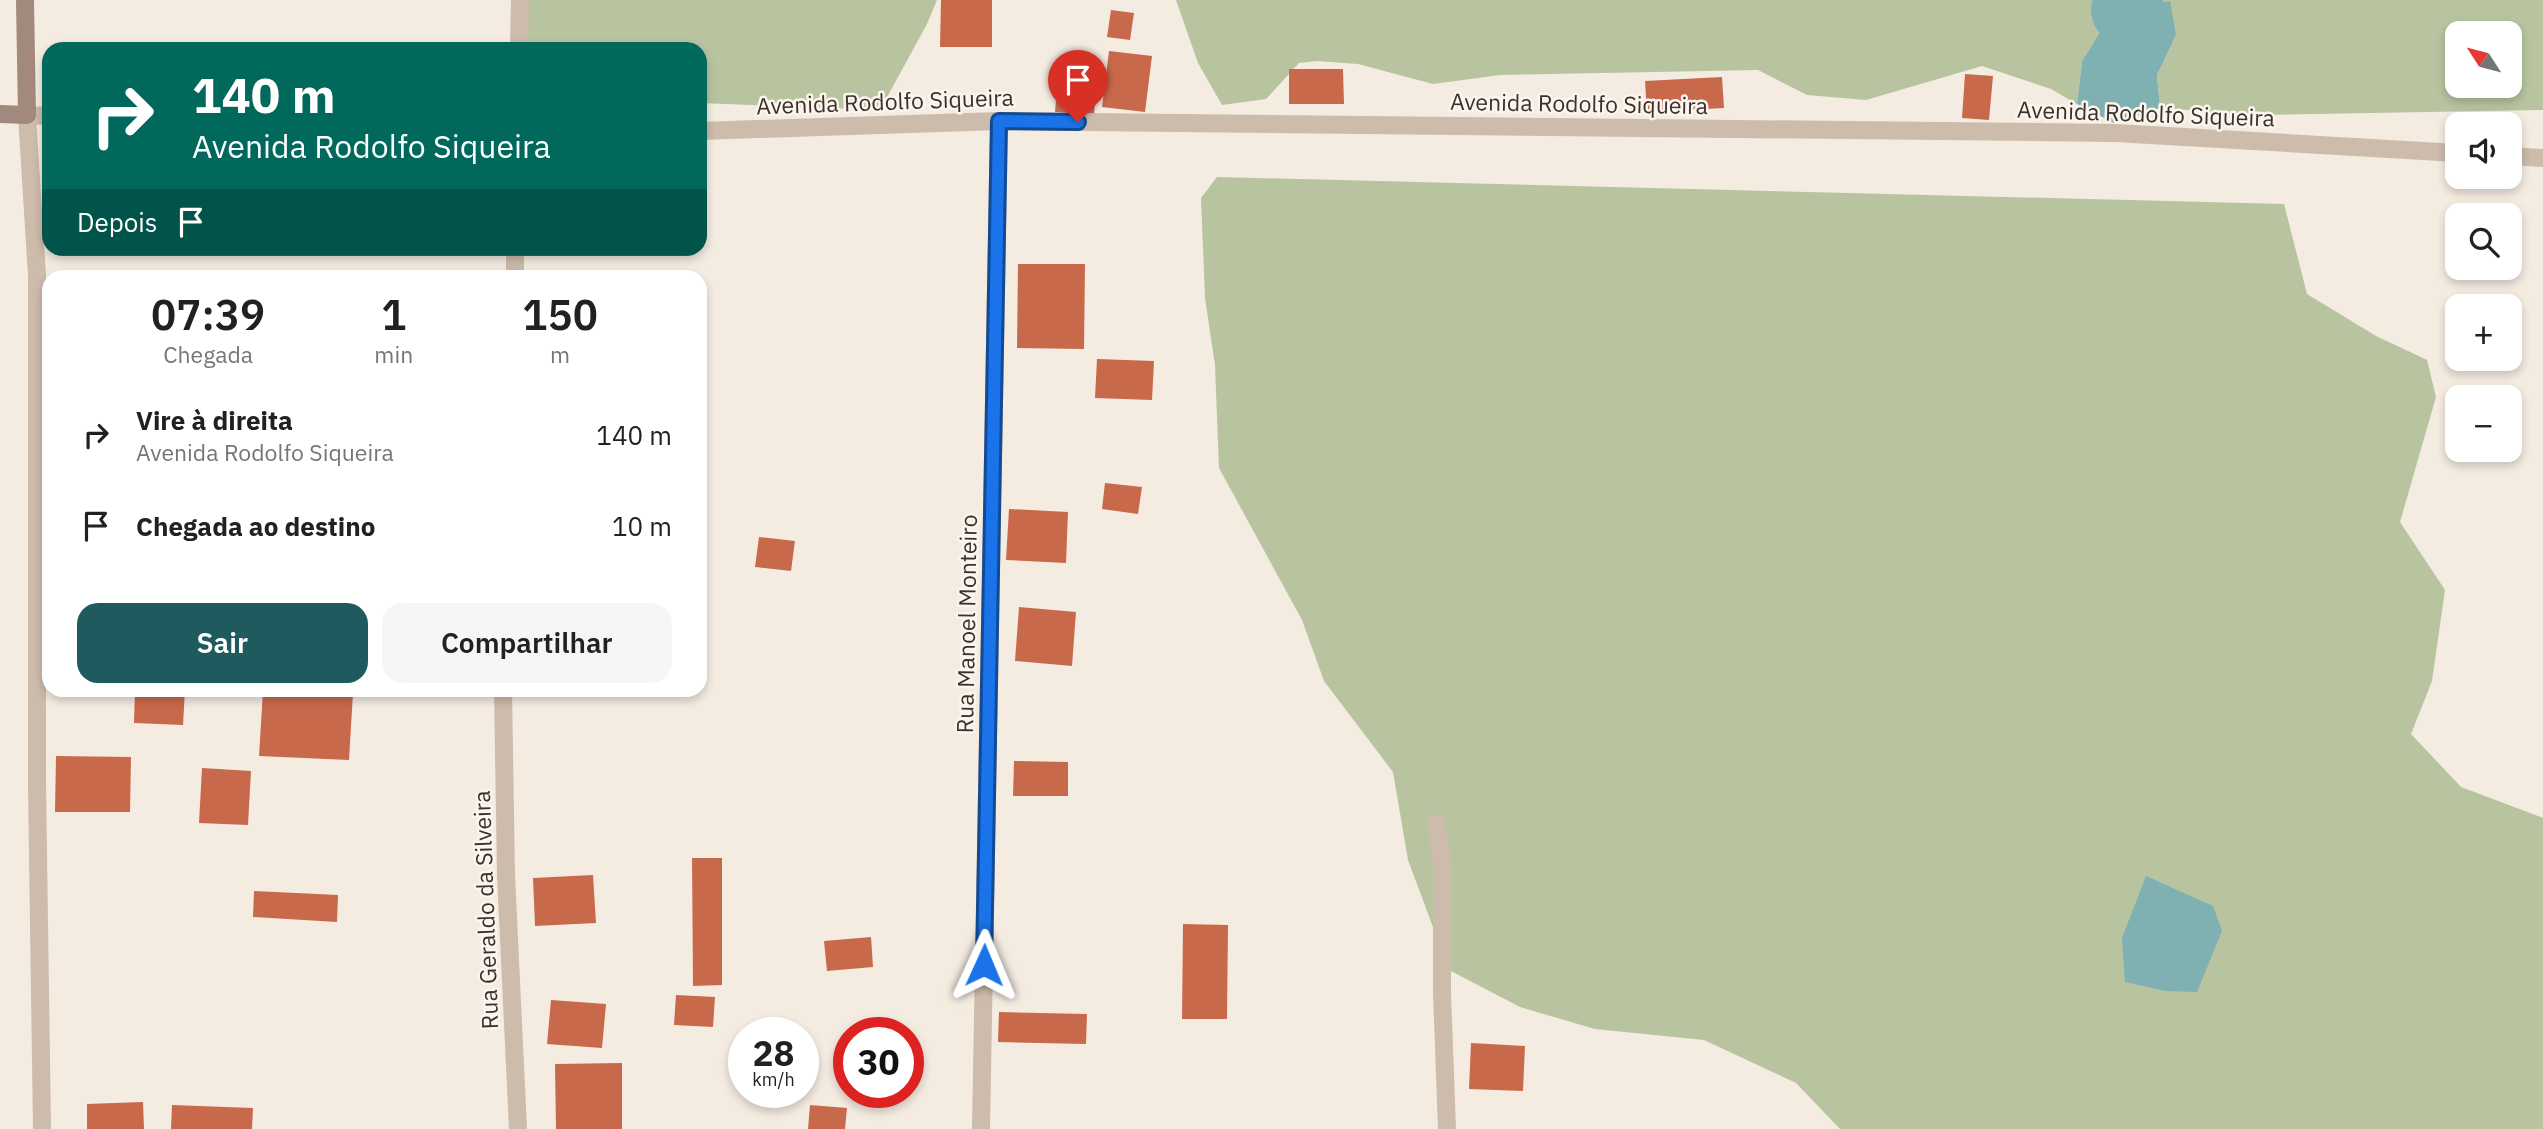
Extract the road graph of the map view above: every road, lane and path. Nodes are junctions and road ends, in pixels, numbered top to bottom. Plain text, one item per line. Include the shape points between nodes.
1 (25, 0) edge
2 (520, 0) edge
3 (519, 42) edge
4 (0, 114) edge
5 (27, 114) junction
6 (42, 115) edge
7 (999, 121) junction
8 (707, 131) edge
9 (2445, 152) edge
10 (2522, 157) edge
11 (2543, 158) edge
12 (503, 697) edge
13 (1437, 823) dead end
14 (42, 1129) edge
15 (518, 1129) edge
16 (981, 1129) edge
17 (1447, 1129) edge

1 - 5 street
2 - 3 street
4 - 5 street
5 - 6 street
5 - 14 street via 37,275
7 - 8 street, Avenida Rodolfo Siqueira
7 - 9 street, Avenida Rodolfo Siqueira via 2116,134
7 - 16 street, Rua Manoel Monteiro
10 - 11 street
12 - 15 street, Rua Geraldo da Silveira
13 - 17 street via 1442,864

